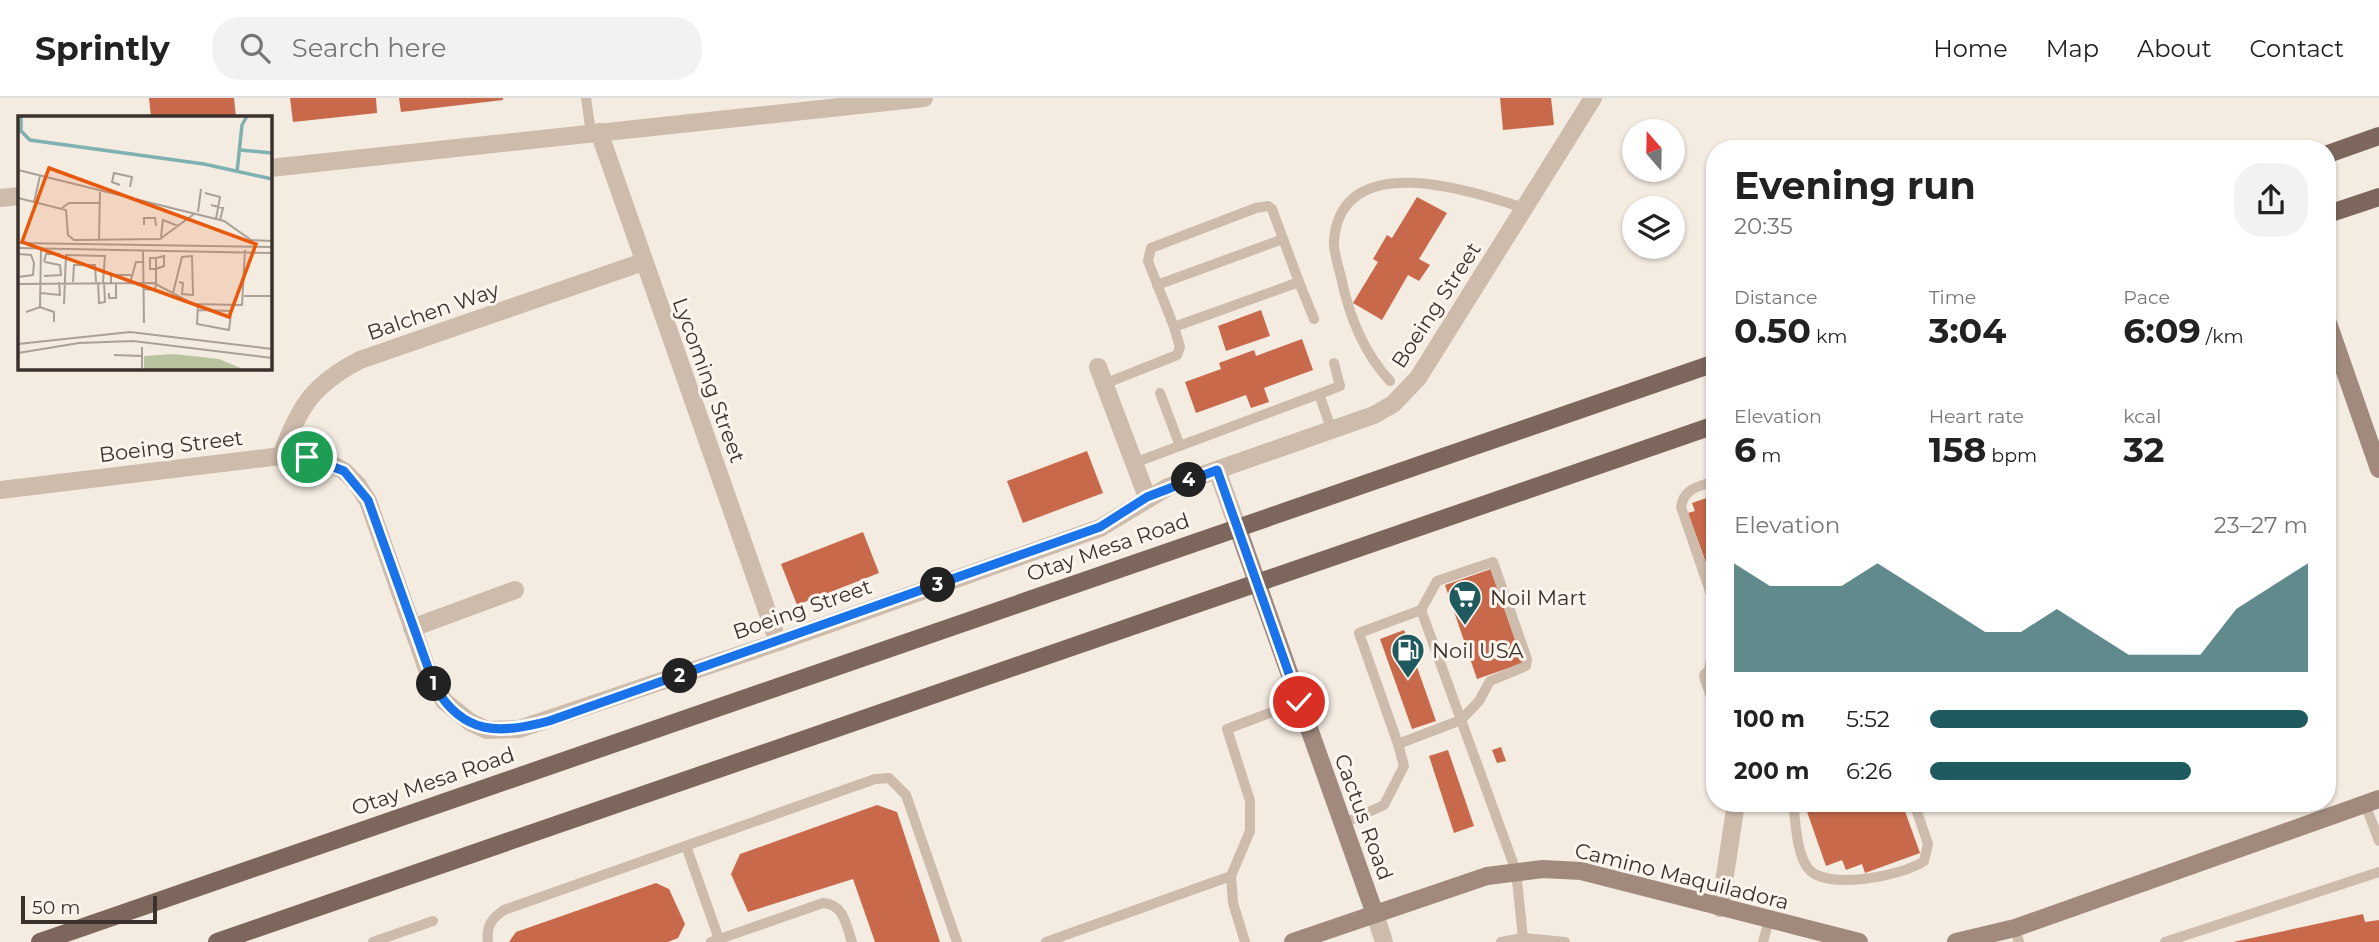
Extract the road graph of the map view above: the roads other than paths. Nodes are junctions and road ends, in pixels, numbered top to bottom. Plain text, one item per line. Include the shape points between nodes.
1 (586, 98) edge
2 (924, 98) edge
3 (1593, 98) edge
4 (799, 105) edge
5 (595, 133) junction
6 (2379, 136) edge
7 (2336, 151) edge
8 (271, 169) edge
9 (18, 196) edge
10 (2379, 197) edge
11 (0, 198) edge
12 (1524, 208) junction
13 (2336, 211) edge
14 (1283, 239) junction
15 (643, 262) junction
16 (1299, 282) junction
17 (1157, 285) junction
18 (1314, 319) dead end
19 (1174, 327) junction
20 (2336, 346) edge
21 (1334, 363) dead end
22 (1706, 366) edge
23 (1098, 367) dead end
24 (1390, 381) dead end
25 (1104, 384) junction
26 (1160, 393) dead end
27 (1319, 394) junction
28 (1706, 428) edge
29 (1332, 431) junction
30 (1180, 446) junction
31 (281, 456) junction
32 (1134, 463) junction
33 (2379, 469) edge
34 (1217, 470) junction
35 (1706, 484) edge
36 (0, 490) edge
37 (1147, 497) junction
38 (1237, 526) junction
39 (1706, 580) edge
40 (1256, 583) junction
41 (514, 590) dead end
42 (1421, 610) junction
43 (412, 628) junction
44 (778, 642) junction
45 (1299, 702) junction
46 (1461, 720) junction
47 (1398, 744) junction
48 (2372, 801) edge
49 (1735, 812) edge
50 (1795, 812) edge
51 (1917, 812) edge
52 (1342, 824) junction
53 (2379, 841) edge
54 (686, 846) junction
55 (1516, 871) junction
56 (2379, 872) edge
57 (1231, 876) junction
58 (1720, 908) junction
59 (1375, 914) junction
60 (1769, 920) junction
61 (433, 921) dead end
62 (2017, 935) edge
63 (1523, 938) junction
64 (1825, 939) edge
65 (717, 941) edge
66 (40, 942) edge
67 (217, 942) edge
68 (373, 942) edge
69 (488, 942) edge
70 (852, 942) edge
71 (957, 942) edge
72 (1046, 942) edge
73 (1245, 942) edge
74 (1293, 942) edge
75 (1384, 942) edge
76 (1502, 942) edge
77 (1565, 942) edge
78 (1763, 942) edge
79 (1859, 942) edge
80 (1956, 942) edge
81 (1964, 942) edge
82 (2165, 942) edge

1 - 5 lane
2 - 4 street
3 - 12 street, Boeing Street
4 - 5 street
5 - 8 street
5 - 15 street, Lycoming Street
6 - 7 main road
9 - 11 street
10 - 13 main road
12 - 24 lane via 1468,190 1401,181 1380,185 1351,203 1338,220 1334,242 1346,301 1355,328
12 - 29 street, Boeing Street via 1406,392 1374,415
14 - 16 lane
14 - 17 lane
14 - 17 lane via 1272,209 1256,208 1151,247 1148,261
15 - 31 street, Balchen Way via 360,360 321,384 298,411
15 - 44 street, Lycoming Street
16 - 18 lane
16 - 19 lane
17 - 19 lane
19 - 25 lane via 1180,347 1177,355
20 - 33 street
21 - 27 lane via 1340,386
22 - 38 main road, Otay Mesa Road
23 - 25 street
25 - 32 street
26 - 30 lane
27 - 29 lane
27 - 30 lane
28 - 40 main road
29 - 34 street, Boeing Street
30 - 32 lane
31 - 36 street, Boeing Street
31 - 43 street, Boeing Street via 328,463 357,484 368,500
32 - 37 street
34 - 37 street, Boeing Street
34 - 38 street, Cactus Road
35 - 39 lane via 1688,490 1681,508
37 - 44 street, Boeing Street via 1100,527
38 - 40 street, Cactus Road
38 - 66 main road, Otay Mesa Road
40 - 45 street, Cactus Road
40 - 67 main road
41 - 43 street
42 - 46 lane
42 - 46 lane via 1437,581 1493,562 1526,666 1490,681
42 - 47 lane via 1359,633
43 - 44 street, Boeing Street via 444,701 486,730 549,721
45 - 52 street, Cactus Road
45 - 57 lane via 1227,729 1250,801 1250,831
46 - 47 lane
46 - 55 lane
47 - 52 lane via 1404,766 1384,805
48 - 53 lane
48 - 62 street
49 - 58 street
50 - 51 lane via 1807,867 1816,876 1837,879 1875,877 1908,870 1924,861 1928,844
52 - 59 street, Cactus Road
54 - 65 lane
54 - 69 lane via 504,910 487,928
54 - 71 lane via 889,778 906,795
55 - 58 street, Camino Maquiladora via 1581,871
55 - 59 street, Camino Maquiladora via 1464,883
55 - 63 lane
56 - 82 lane
57 - 72 lane
57 - 73 lane
58 - 60 street, Camino Maquiladora
59 - 74 street, Camino Maquiladora
59 - 75 street, Cactus Road
60 - 64 street, Camino Maquiladora
60 - 78 lane
61 - 68 lane
62 - 81 street
63 - 76 lane
63 - 77 lane
64 - 79 street, Camino Maquiladora
65 - 70 lane via 833,903
80 - 81 street

